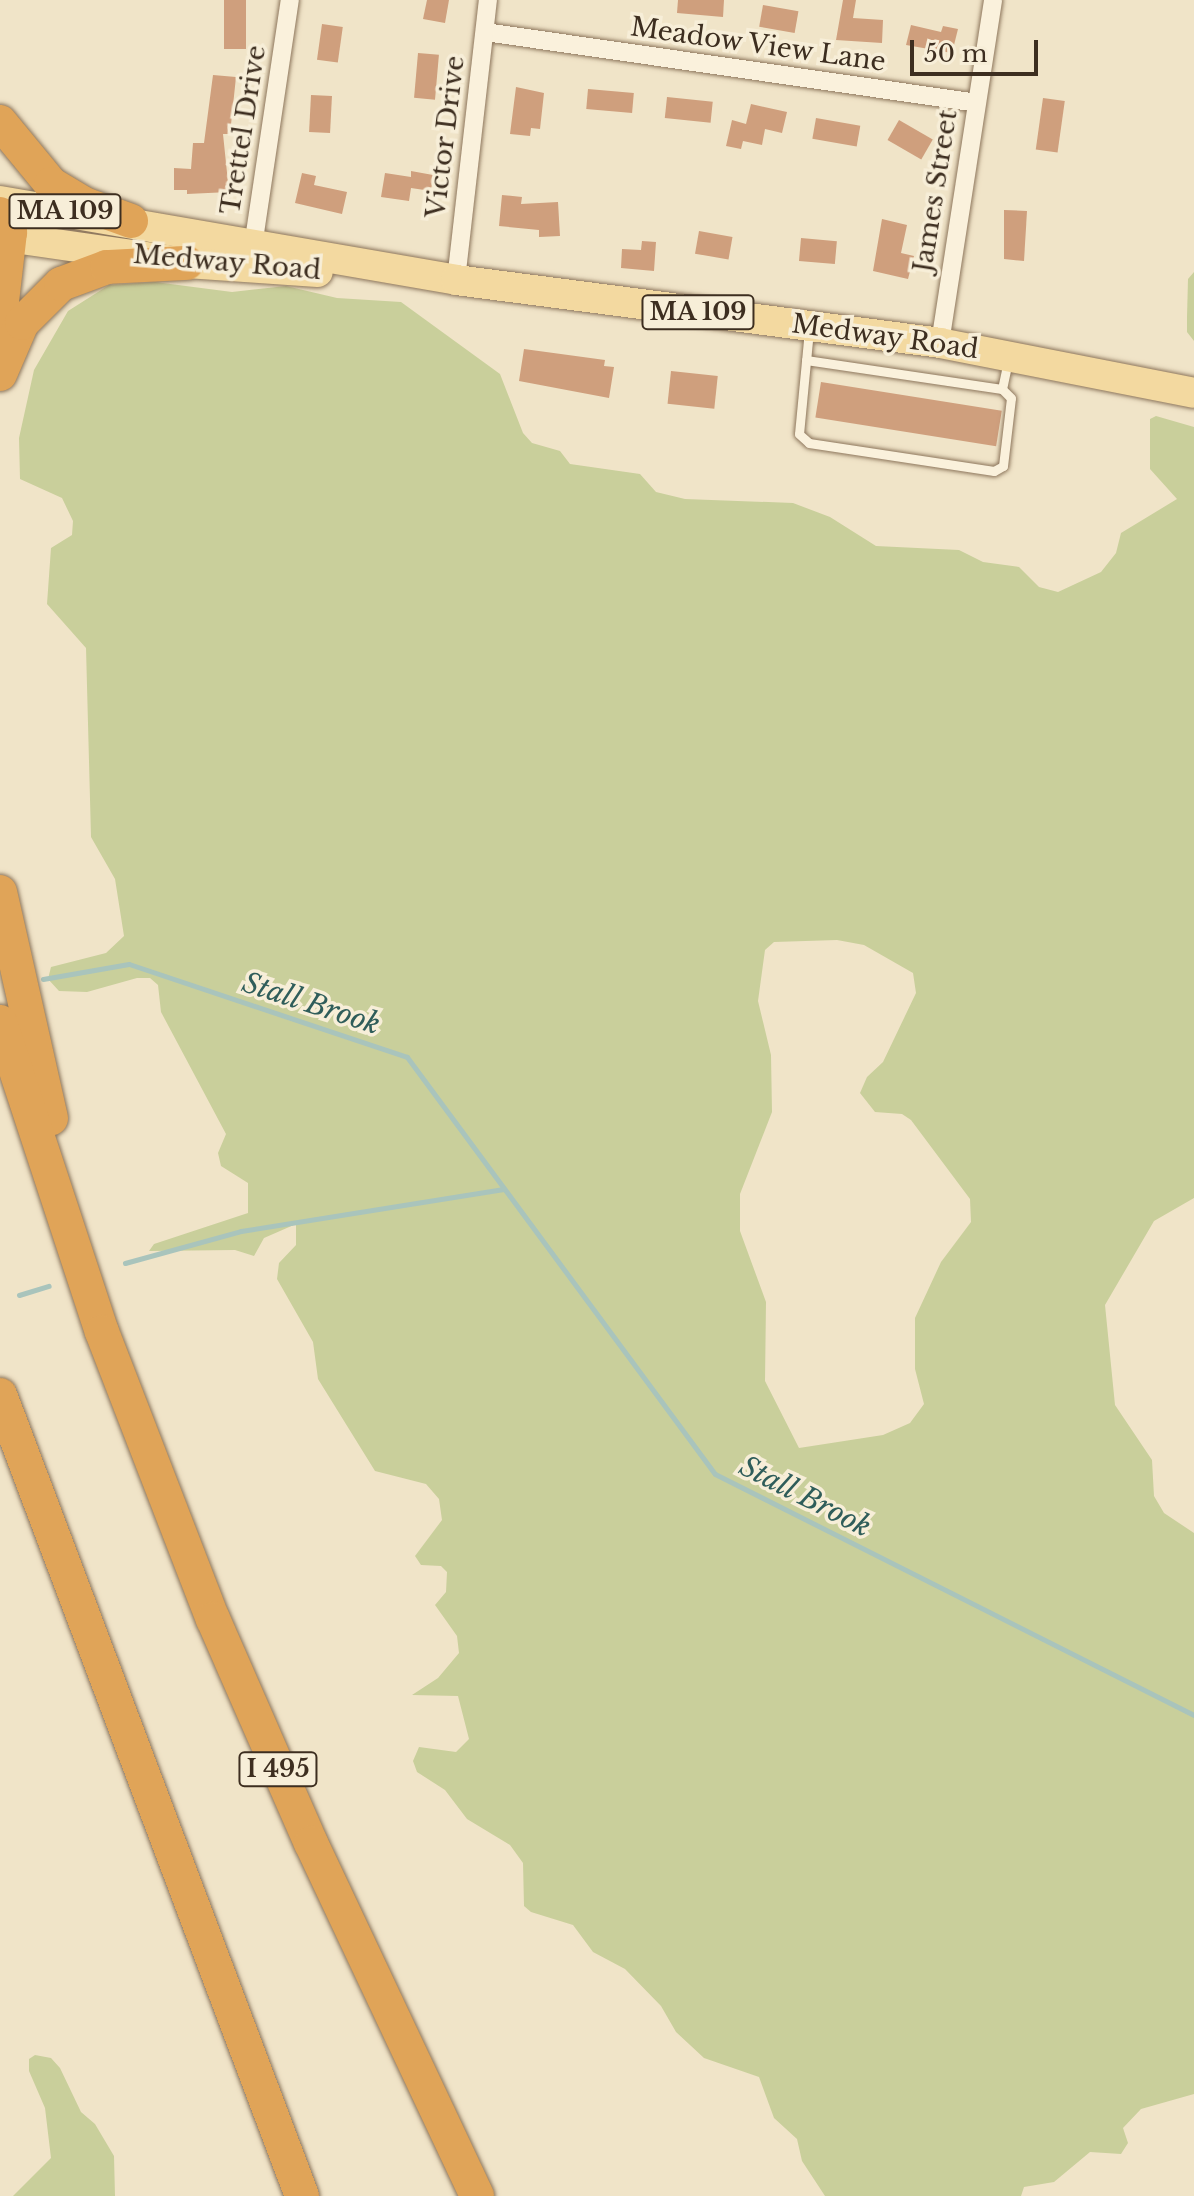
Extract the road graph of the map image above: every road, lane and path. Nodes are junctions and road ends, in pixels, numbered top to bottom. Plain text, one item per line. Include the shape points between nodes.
1 (290, 0) edge
2 (488, 0) edge
3 (993, 0) edge
4 (485, 32) junction
5 (976, 103) junction
6 (0, 122) edge
7 (0, 201) edge
8 (131, 221) junction
9 (3, 229) edge
10 (252, 255) junction
11 (187, 263) junction
12 (456, 280) junction
13 (0, 318) edge
14 (809, 326) junction
15 (940, 343) junction
16 (1018, 358) junction
17 (806, 360) junction
18 (0, 374) edge
19 (1002, 389) junction
20 (1194, 393) edge
21 (0, 892) edge
22 (0, 1022) edge
23 (102, 1332) junction
24 (0, 1395) edge
25 (302, 2196) edge
26 (477, 2196) edge

1 - 10 street, Trettel Drive
2 - 4 street, Victor Drive
3 - 5 street, James Street
4 - 5 street, Meadow View Lane
4 - 12 street, Victor Drive
5 - 15 street, James Street
6 - 8 highway via 51,184 84,204
7 - 8 main road, Medway Road / MA 109
8 - 10 main road, Medway Road / MA 109
9 - 11 main road, Medway Road / MA 109
9 - 13 highway
10 - 11 main road, Medway Road / MA 109
10 - 12 main road, Medway Road / MA 109
11 - 18 highway via 107,267 61,284 29,313
12 - 14 main road, Medway Road / MA 109
14 - 15 main road, Medway Road / MA 109
14 - 17 lane
15 - 16 main road, Medway Road / MA 109
16 - 19 lane
16 - 20 main road, MA 109
17 - 19 lane
17 - 19 lane via 799,434 809,443 994,471 1003,466 1011,398
21 - 23 highway
22 - 23 highway, I 495
23 - 26 highway, I 495 via 242,1688
24 - 25 highway

